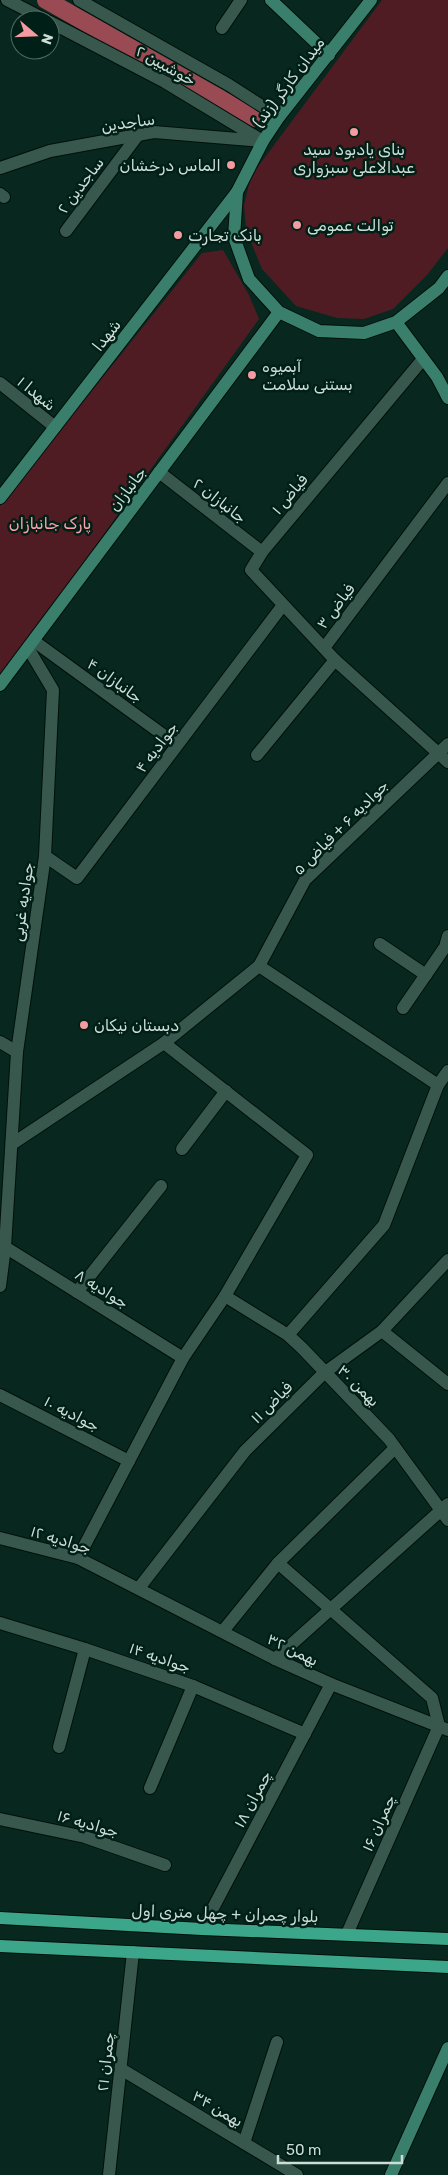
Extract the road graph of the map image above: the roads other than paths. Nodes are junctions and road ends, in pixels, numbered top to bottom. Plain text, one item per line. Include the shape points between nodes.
1 (3, 0) edge
2 (7, 0) edge
3 (79, 0) edge
4 (241, 0) edge
5 (270, 0) edge
6 (371, 0) edge
7 (0, 4) edge
8 (93, 4) edge
9 (26, 10) edge
10 (60, 27) edge
11 (222, 28) dead end
12 (329, 55) junction
13 (279, 117) junction
14 (138, 135) junction
15 (263, 142) junction
16 (0, 168) edge
17 (237, 192) junction
18 (66, 231) dead end
19 (448, 276) edge
20 (279, 312) junction
21 (396, 322) junction
22 (422, 359) junction
23 (0, 384) edge
24 (448, 398) edge
25 (55, 427) junction
26 (159, 472) junction
27 (448, 483) edge
28 (2, 492) edge
29 (262, 552) junction
30 (283, 604) junction
31 (31, 644) junction
32 (324, 648) junction
33 (335, 660) junction
34 (0, 685) edge
35 (177, 745) junction
36 (445, 753) edge
37 (257, 755) dead end
38 (45, 856) junction
39 (380, 944) dead end
40 (447, 944) edge
41 (259, 966) junction
42 (426, 975) junction
43 (402, 1008) dead end
44 (0, 1042) edge
45 (164, 1043) junction
46 (17, 1052) junction
47 (448, 1071) edge
48 (438, 1085) junction
49 (226, 1091) junction
50 (12, 1144) junction
51 (182, 1149) dead end
52 (4, 1178) edge
53 (161, 1186) dead end
54 (3, 1231) edge
55 (5, 1246) junction
56 (448, 1260) edge
57 (0, 1286) edge
58 (77, 1292) junction
59 (225, 1296) junction
60 (382, 1331) junction
61 (288, 1335) junction
62 (183, 1358) junction
63 (324, 1373) junction
64 (448, 1384) edge
65 (0, 1395) edge
66 (395, 1448) junction
67 (129, 1461) junction
68 (446, 1512) edge
69 (0, 1538) edge
70 (78, 1558) junction
71 (278, 1563) junction
72 (139, 1588) junction
73 (330, 1608) junction
74 (0, 1623) edge
75 (222, 1631) junction
76 (85, 1649) junction
77 (275, 1658) junction
78 (331, 1684) junction
79 (194, 1686) junction
80 (443, 1728) edge
81 (305, 1734) junction
82 (59, 1747) dead end
83 (150, 1788) dead end
84 (0, 1819) edge
85 (165, 1865) dead end
86 (0, 1918) edge
87 (202, 1929) junction
88 (348, 1934) junction
89 (448, 1939) edge
90 (0, 1946) edge
91 (133, 1952) junction
92 (448, 1967) edge
93 (277, 2042) dead end
94 (448, 2048) edge
95 (122, 2069) junction
96 (244, 2143) junction
97 (285, 2171) edge
98 (109, 2175) edge
99 (297, 2175) edge
100 (391, 2175) edge

1 - 7 street
2 - 9 street
3 - 8 street, خوشبین ۲
4 - 11 street
5 - 12 main road
6 - 12 main road, میدان کارگر (زند)
8 - 13 street, خوشبین ۲
10 - 15 street, خوشبین ۲ via 165,82
12 - 13 main road, میدان کارگر (زند)
13 - 15 main road, میدان کارگر (زند)
14 - 15 street, ساجدین via 154,132
14 - 16 street, ساجدین via 50,152
14 - 18 street, ساجدین ۲
15 - 17 main road, میدان کارگر (زند)
17 - 20 main road, میدان کارگر (زند) via 234,236 249,278
17 - 25 main road, شهدا
19 - 21 main road, میدان کارگر (زند) via 439,288
20 - 21 main road, میدان کارگر (زند) via 319,331 364,333
20 - 26 main road, جانبازان
21 - 22 main road
22 - 24 main road
22 - 29 street, فیاض ۱
23 - 25 street, شهدا ۱
25 - 28 main road, شهدا
26 - 29 street, جانبازان ۲
26 - 31 main road, جانبازان
27 - 32 street, فیاض ۳
29 - 30 street, فیاض ۱ via 252,570
30 - 32 street, فیاض ۱
30 - 35 street, جوادیه ۴
31 - 34 main road, جانبازان
31 - 35 street, جانبازان ۴
31 - 38 street, جوادیه غربی via 53,690
32 - 33 street, فیاض ۳
33 - 36 street, فیاض ۳
33 - 37 street
35 - 38 street, جوادیه ۴ via 77,878
36 - 41 street, جوادیه ۶ + فیاض ۵ via 305,880
38 - 46 street, جوادیه غربی
39 - 42 street
40 - 42 street
41 - 45 street, جوادیه ۶ + فیاض ۵
41 - 48 street
42 - 43 street
44 - 46 street
45 - 49 street
45 - 50 street, جوادیه ۶ + فیاض ۵
46 - 50 street, جوادیه غربی
47 - 48 street
48 - 61 street via 384,1225
49 - 51 street
49 - 59 street via 307,1155
50 - 52 street, جوادیه غربی
52 - 54 street, جوادیه غربی
53 - 58 street
54 - 55 street, جوادیه غربی
55 - 57 street, جوادیه غربی
55 - 58 street, جوادیه ۸
56 - 60 street, فیاض ۱۱
58 - 62 street, جوادیه ۸
59 - 61 street, بهمن ۳۰
59 - 62 street
60 - 63 street, فیاض ۱۱
60 - 64 street
61 - 63 street, بهمن ۳۰
62 - 67 street
63 - 66 street, بهمن ۳۰
63 - 72 street, فیاض ۱۱ via 246,1452
65 - 67 street, جوادیه ۱۰
66 - 68 street, بهمن ۳۰
66 - 71 street
67 - 70 street
68 - 73 street
69 - 70 street, جوادیه ۱۲
70 - 72 street, جوادیه ۱۲
71 - 73 street
71 - 75 street
72 - 75 street, بهمن ۳۲
73 - 77 street
73 - 80 street via 432,1698
74 - 76 street, جوادیه ۱۴
75 - 77 street, بهمن ۳۲
76 - 79 street, جوادیه ۱۴
76 - 82 street
77 - 78 street, بهمن ۳۲
78 - 80 street, بهمن ۳۲
78 - 81 street, چمران ۱۸
79 - 81 street, جوادیه ۱۴
79 - 83 street
80 - 88 street, چمران ۱۶
81 - 87 street, چمران ۱۸
84 - 85 street, جوادیه ۱۶ via 86,1837
86 - 87 main road, بلوار چمران + چهل متری اول
87 - 88 main road, بلوار چمران + چهل متری اول
88 - 89 main road, بلوار چمران + چهل متری اول
90 - 91 main road
91 - 92 main road
91 - 95 street, چمران ۲۱
93 - 96 street
94 - 100 main road
95 - 96 street, بهمن ۳۴
95 - 98 street, چمران ۲۱
96 - 97 street, بهمن ۳۴
97 - 99 street, بهمن ۳۴

